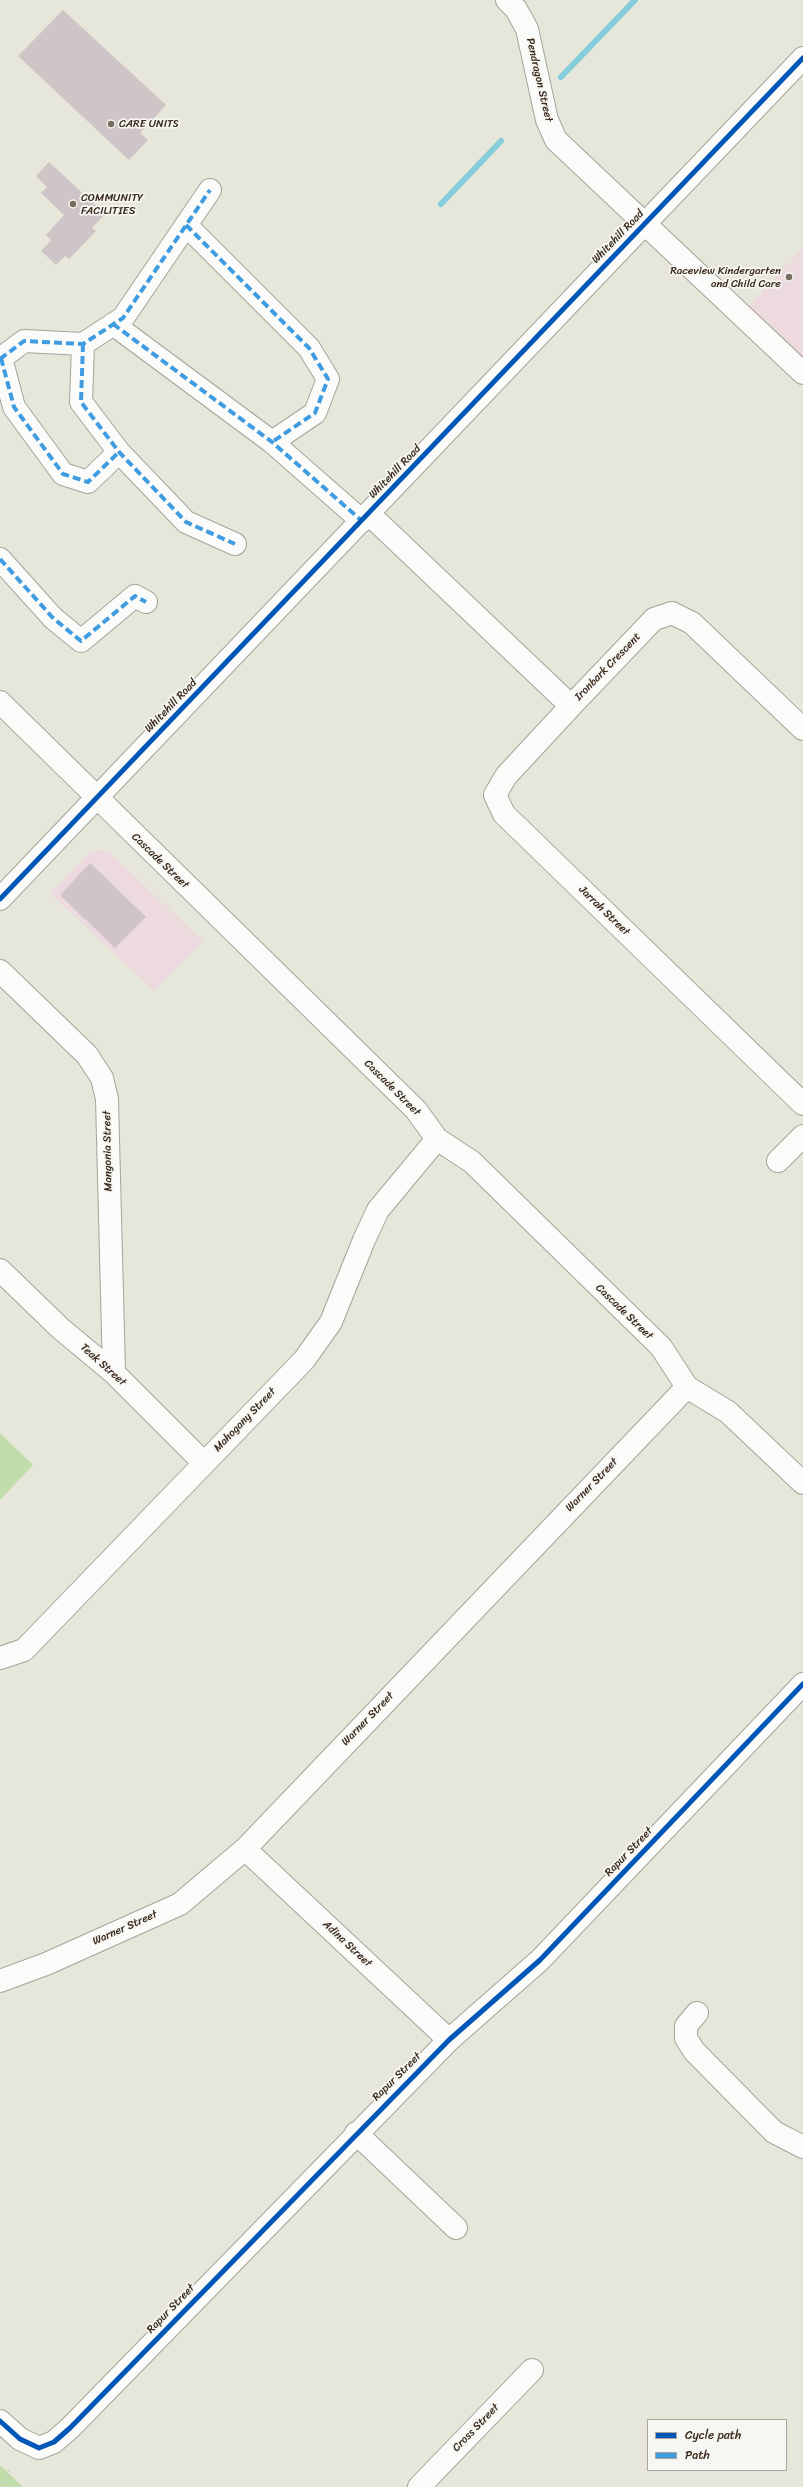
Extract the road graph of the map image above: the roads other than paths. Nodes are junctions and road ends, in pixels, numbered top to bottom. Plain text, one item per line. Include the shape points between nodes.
1 (507, 0) edge
2 (803, 58) edge
3 (210, 190) dead end
4 (646, 224) junction
5 (186, 225) junction
6 (113, 324) junction
7 (83, 344) junction
8 (0, 358) edge
9 (803, 373) edge
10 (272, 442) junction
11 (119, 452) junction
12 (365, 517) junction
13 (235, 544) dead end
14 (0, 559) edge
15 (146, 602) dead end
16 (0, 702) edge
17 (571, 706) junction
18 (803, 729) edge
19 (95, 798) junction
20 (0, 899) edge
21 (0, 971) edge
22 (803, 1104) edge
23 (803, 1136) edge
24 (437, 1139) junction
25 (778, 1161) dead end
26 (0, 1270) edge
27 (114, 1373) junction
28 (687, 1387) junction
29 (204, 1463) junction
30 (803, 1483) edge
31 (0, 1658) edge
32 (803, 1684) edge
33 (245, 1849) junction
34 (0, 1981) edge
35 (697, 2013) dead end
36 (449, 2040) junction
37 (356, 2132) junction
38 (803, 2147) edge
39 (456, 2228) dead end
40 (532, 2370) dead end
41 (0, 2421) edge
42 (419, 2487) edge

1 - 4 street, Pendragon Street via 516,9 527,29 547,120 556,140
2 - 4 street, Whitehill Road
3 - 5 street
4 - 9 street, Pendragon Street
4 - 12 street, Whitehill Road
5 - 6 street via 122,318
5 - 10 street via 309,348 328,379 315,413
6 - 7 street
6 - 10 street, Ironbark Crescent
7 - 8 street via 24,341
7 - 11 street via 81,402
8 - 11 street via 14,407 63,474 88,482
10 - 12 street, Ironbark Crescent
11 - 13 street via 186,522
12 - 17 street, Ironbark Crescent
12 - 19 street, Whitehill Road
14 - 15 street via 53,618 81,641 135,596
16 - 19 street, Cascade Street via 73,771
17 - 18 street, Ironbark Crescent via 654,619 672,613 692,622
17 - 22 street, Jarrah Street via 506,776 495,795 504,814
19 - 20 street, Whitehill Road
19 - 24 street, Cascade Street via 416,1110
21 - 27 street, Mangonia Street via 87,1055 102,1078 107,1099
23 - 25 street
24 - 28 street, Cascade Street via 472,1162 661,1347
24 - 29 street, Mahogany Street via 378,1210 331,1322 304,1360
26 - 27 street, Teak Street via 60,1328
27 - 29 street, Teak Street
28 - 30 street, Cascade Street via 728,1412
28 - 33 street, Warner Street
29 - 31 street, Mahogany Street via 24,1650
32 - 36 street, Rapur Street via 540,1960
33 - 34 street, Warner Street via 180,1904 46,1964
33 - 36 street, Adina Street
35 - 38 street via 686,2026 686,2038 694,2051 774,2132
36 - 37 street, Rapur Street
37 - 39 street
37 - 41 street, Rapur Street via 54,2442 39,2448 20,2439
40 - 42 street, Cross Street

